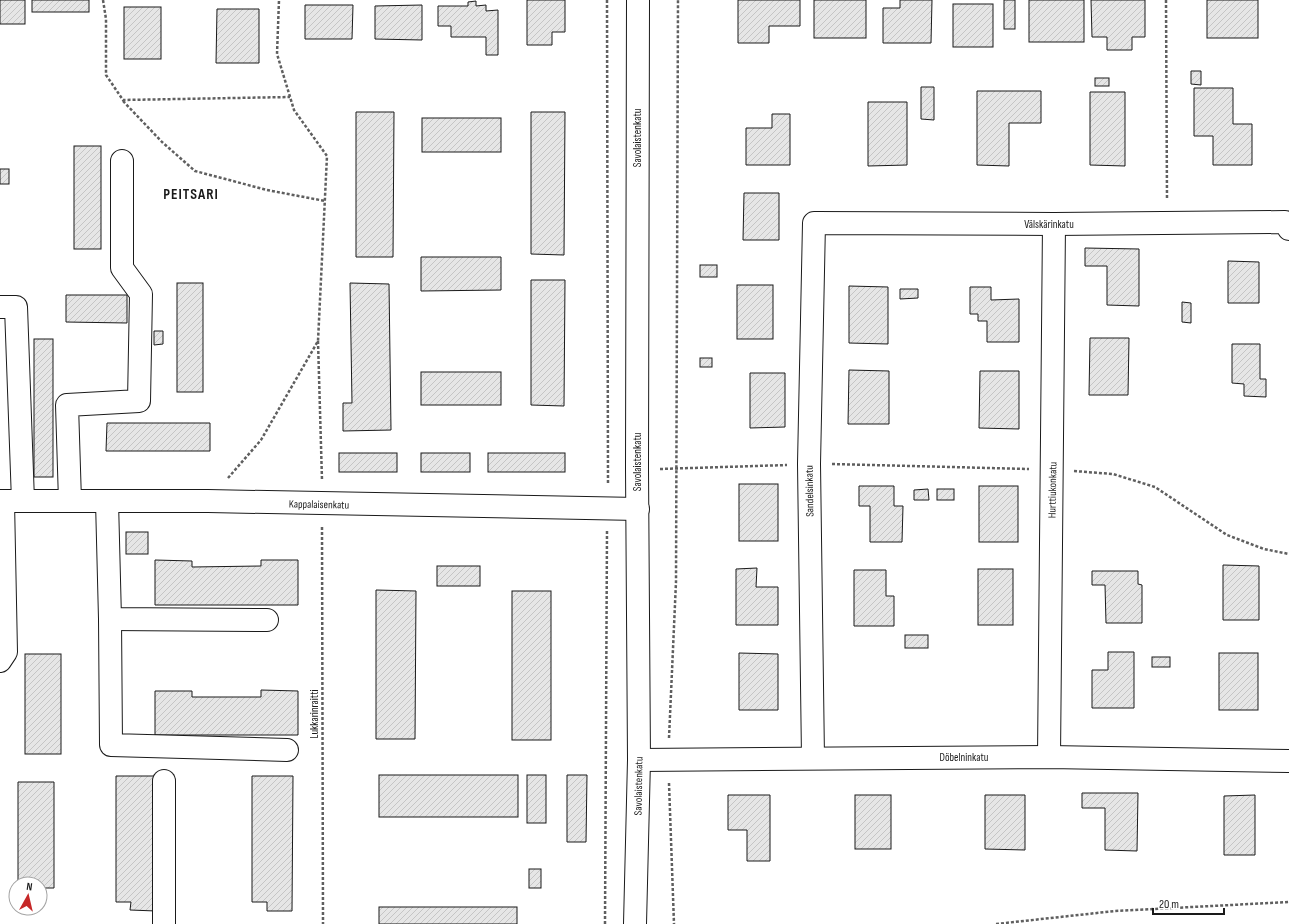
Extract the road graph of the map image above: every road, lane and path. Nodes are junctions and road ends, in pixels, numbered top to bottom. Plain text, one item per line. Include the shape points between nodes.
1 (103, 0) edge
2 (279, 0) edge
3 (607, 0) edge
4 (638, 0) edge
5 (678, 0) edge
6 (1166, 0) edge
7 (290, 97) junction
8 (123, 100) junction
9 (122, 162) dead end
10 (324, 201) junction
11 (814, 223) joint
12 (1167, 223) junction
13 (1054, 224) junction
14 (1287, 225) edge
15 (0, 307) edge
16 (318, 341) junction
17 (809, 464) junction
18 (677, 470) junction
19 (1052, 470) junction
20 (9, 501) edge
21 (70, 501) junction
22 (107, 501) junction
23 (208, 501) junction
24 (322, 504) junction
25 (607, 509) junction
26 (638, 509) junction
27 (1289, 554) edge
28 (110, 619) junction
29 (267, 620) dead end
30 (0, 661) edge
31 (287, 750) dead end
32 (1049, 757) junction
33 (813, 758) junction
34 (638, 760) junction
35 (668, 760) junction
36 (1289, 761) edge
37 (164, 781) dead end
38 (1289, 902) edge
39 (164, 924) edge
40 (323, 924) edge
41 (605, 924) edge
42 (635, 924) edge
43 (674, 924) edge
44 (996, 924) edge

1 - 8 path via 106,20 106,75
2 - 7 path, Lukkarinraitti via 277,54
3 - 25 path
4 - 26 street, Savolaistenkatu
5 - 18 path
6 - 12 path
7 - 8 path
7 - 10 path, Lukkarinraitti via 294,110 327,156
8 - 10 path via 162,142 194,171 267,190
9 - 21 street via 122,268 141,294 139,401 67,405
10 - 16 path, Lukkarinraitti
11 - 13 street, Välskärinkatu
11 - 17 street, Sandelsinkatu
12 - 13 street, Välskärinkatu
12 - 14 street, Välskärinkatu
13 - 19 street, Hurttiukonkatu
15 - 20 street via 16,306
16 - 23 path via 261,440
16 - 24 path, Lukkarinraitti
17 - 18 path
17 - 19 path
17 - 33 street, Sandelsinkatu
18 - 35 path via 676,582
19 - 27 path via 1113,474 1155,487 1227,535 1264,549
19 - 32 street, Hurttiukonkatu
20 - 21 street, Kappalaisenkatu
20 - 30 street via 6,652
21 - 22 street, Kappalaisenkatu
22 - 23 street, Kappalaisenkatu
22 - 28 street
23 - 24 street, Kappalaisenkatu
24 - 25 street, Kappalaisenkatu
24 - 40 path, Lukkarinraitti
25 - 26 street, Kappalaisenkatu
25 - 41 path
26 - 34 street, Savolaistenkatu
28 - 29 street
28 - 31 street via 111,745
32 - 33 street, Döbelninkatu
32 - 36 street, Döbelninkatu
33 - 35 street, Döbelninkatu
34 - 35 street, Döbelninkatu
34 - 42 street, Savolaistenkatu
35 - 43 path
37 - 39 street
38 - 44 path via 1115,911

